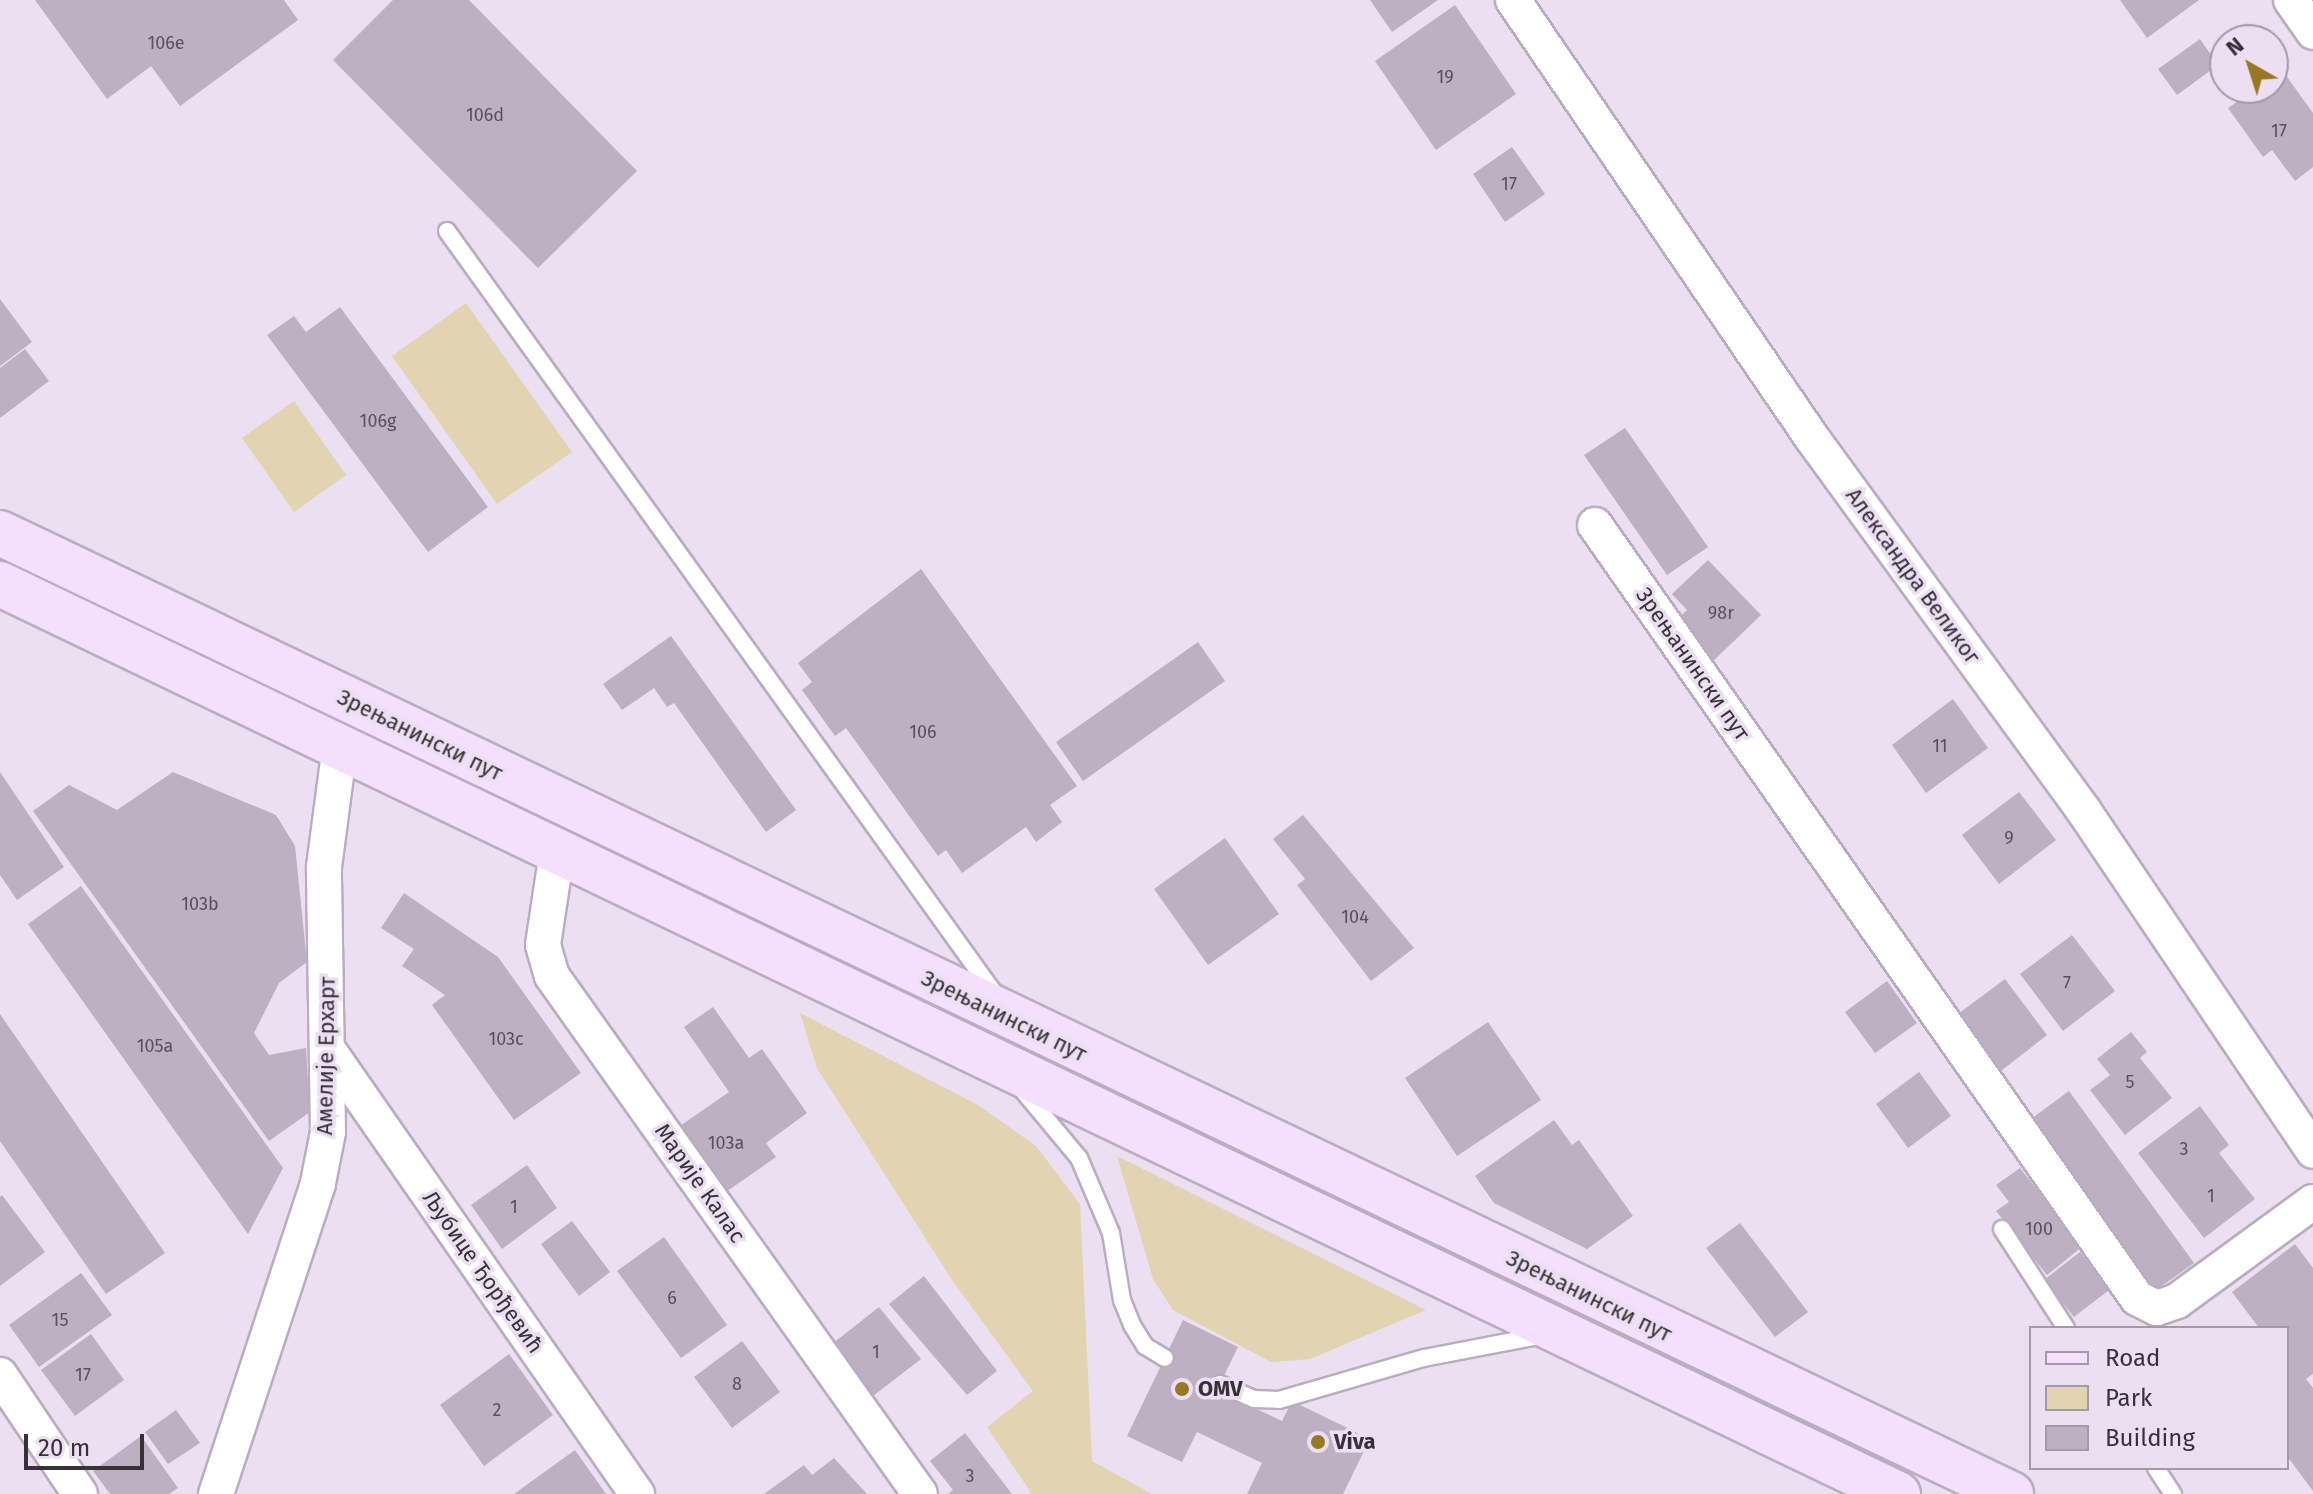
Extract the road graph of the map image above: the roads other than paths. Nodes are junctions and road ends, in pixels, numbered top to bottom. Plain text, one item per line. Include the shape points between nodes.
1 (1513, 0) edge
2 (2291, 0) edge
3 (2313, 32) edge
4 (447, 231) dead end
5 (1595, 525) dead end
6 (0, 533) edge
7 (0, 584) edge
8 (340, 746) junction
9 (557, 852) junction
10 (1014, 1021) junction
11 (329, 1051) junction
12 (998, 1064) junction
13 (2313, 1151) edge
14 (2313, 1202) edge
15 (2002, 1229) dead end
16 (2065, 1326) edge
17 (1560, 1331) junction
18 (1165, 1358) dead end
19 (0, 1375) edge
20 (1220, 1384) dead end
21 (2157, 1470) edge
22 (80, 1494) edge
23 (216, 1494) edge
24 (637, 1494) edge
25 (920, 1494) edge
26 (1898, 1494) edge
27 (2011, 1494) edge
28 (2173, 1494) edge

1 - 13 street, Александра Великог via 1812,438 2084,811
2 - 3 street
4 - 10 lane
5 - 14 street, Зрењанински пут via 2137,1298 2157,1308 2177,1301
6 - 10 main road, Зрењанински пут
7 - 8 main road, Зрењанински пут
8 - 9 main road, Зрењанински пут
8 - 11 street, Амелије Ерхарт via 324,867
9 - 12 main road, Зрењанински пут
9 - 25 street, Марије Калас via 544,907 543,945 552,976
10 - 27 main road, Зрењанински пут
11 - 23 street, Амелије Ерхарт via 328,1132 318,1183
11 - 24 street, Љубице Ђорђевић
12 - 17 main road, Зрењанински пут
12 - 18 lane via 1079,1158 1101,1201 1132,1325 1145,1346
15 - 16 lane
17 - 20 lane via 1424,1358 1279,1400 1254,1399
17 - 26 main road, Зрењанински пут
19 - 22 street
21 - 28 lane

